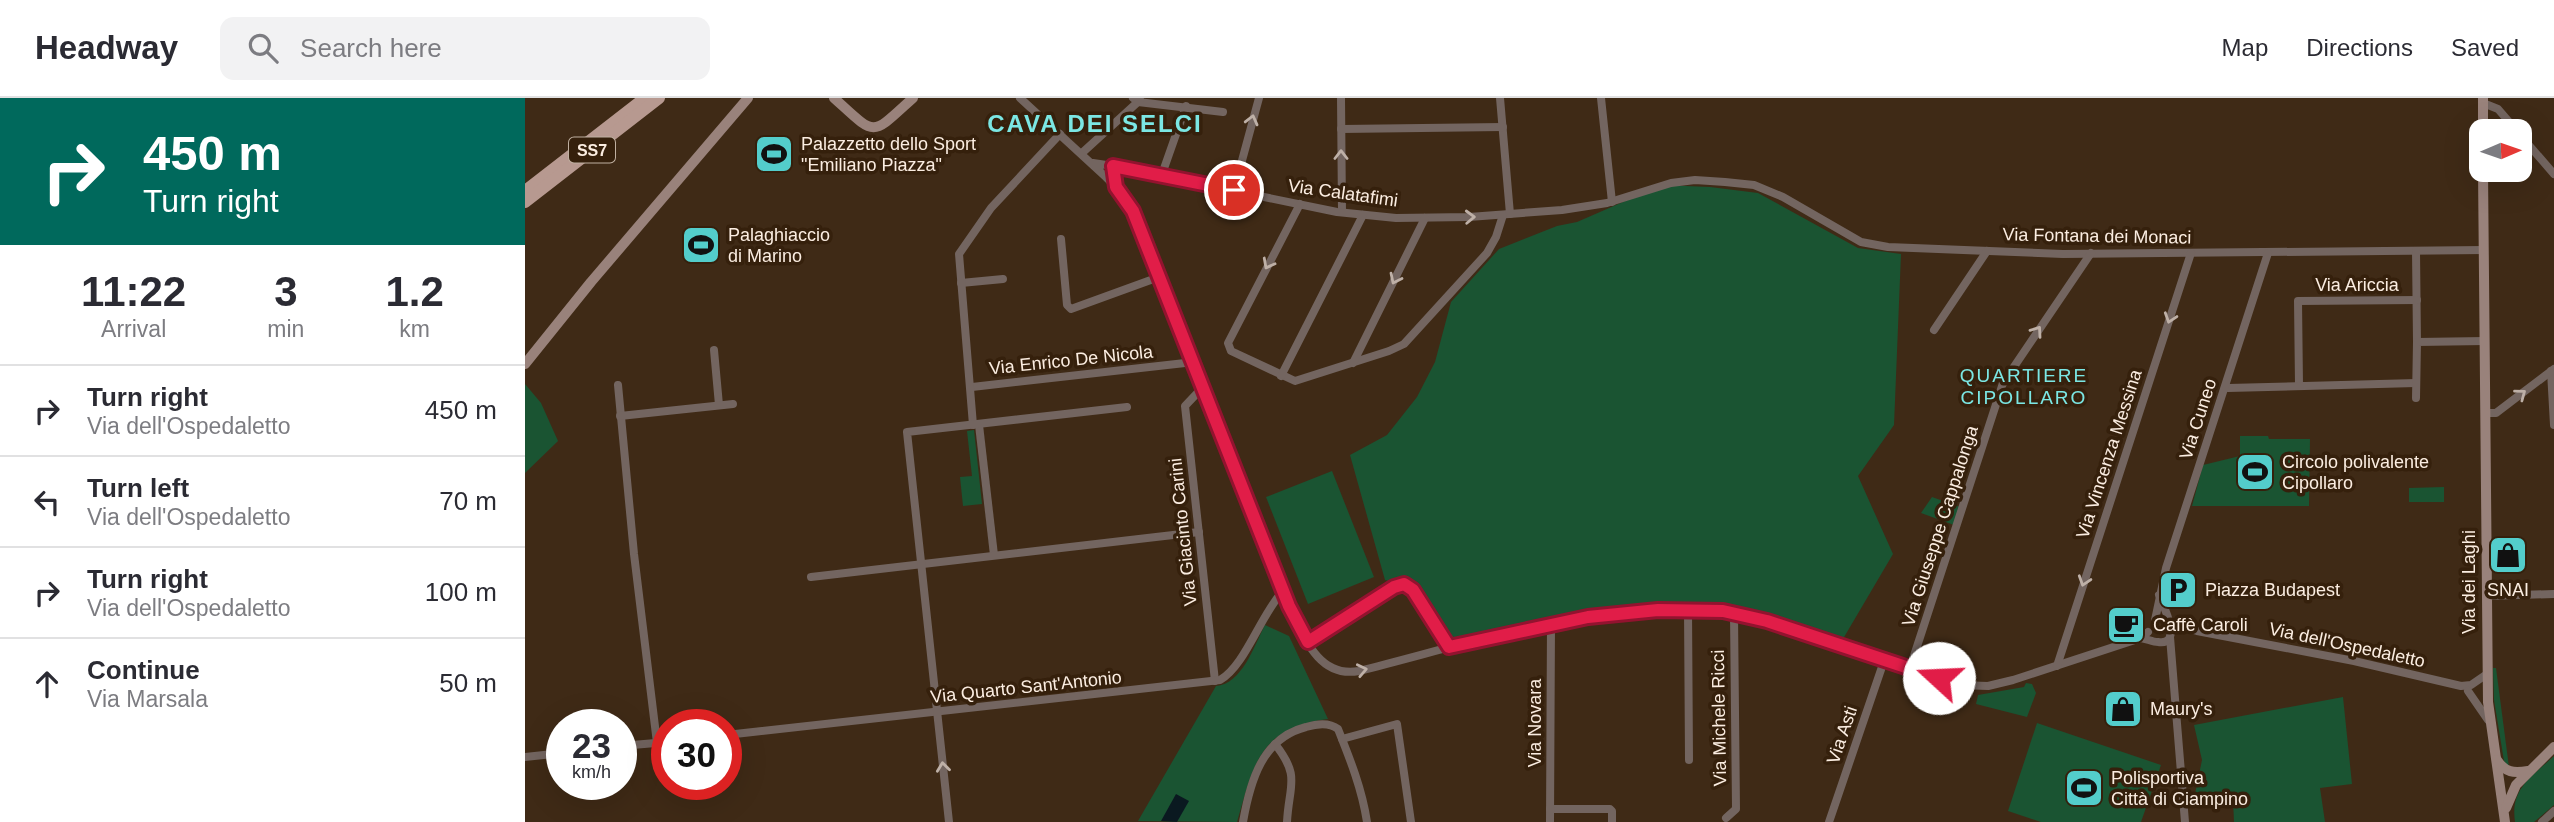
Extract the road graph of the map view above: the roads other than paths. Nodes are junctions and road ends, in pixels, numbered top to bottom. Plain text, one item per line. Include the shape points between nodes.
1 (645, 98) edge
2 (659, 98) edge
3 (748, 98) edge
4 (834, 98) edge
5 (913, 98) edge
6 (1020, 98) edge
7 (1259, 98) edge
8 (1341, 98) edge
9 (1500, 98) edge
10 (1601, 98) edge
11 (1138, 99) edge
12 (2483, 101) edge
13 (1186, 106) junction
14 (1223, 112) dead end
15 (2483, 119) edge
16 (2507, 119) edge
17 (1503, 127) junction
18 (1341, 129) junction
19 (1060, 134) junction
20 (2532, 148) edge
21 (1082, 153) junction
22 (1112, 173) junction
23 (2554, 174) edge
24 (1161, 177) junction
25 (1725, 182) joint
26 (2483, 182) edge
27 (1234, 190) junction
28 (525, 191) edge
29 (525, 202) edge
30 (1612, 202) junction
31 (1300, 204) junction
32 (1342, 212) junction
33 (1506, 214) junction
34 (1363, 215) junction
35 (1425, 218) junction
36 (1061, 239) dead end
37 (2484, 250) junction
38 (1987, 251) junction
39 (2416, 251) junction
40 (2091, 253) junction
41 (2191, 253) junction
42 (2267, 253) junction
43 (1159, 277) junction
44 (1003, 279) dead end
45 (961, 283) junction
46 (2417, 300) junction
47 (1934, 330) dead end
48 (2485, 341) junction
49 (2417, 342) junction
50 (714, 350) dead end
51 (1193, 362) junction
52 (525, 363) edge
53 (1353, 363) junction
54 (2552, 370) edge
55 (1281, 376) junction
56 (2416, 383) junction
57 (618, 385) dead end
58 (2299, 385) junction
59 (972, 387) junction
60 (1203, 387) junction
61 (2228, 388) dead end
62 (2416, 398) dead end
63 (733, 404) dead end
64 (719, 405) junction
65 (1127, 407) dead end
66 (2485, 413) junction
67 (620, 416) junction
68 (976, 425) junction
69 (2554, 425) edge
70 (1199, 532) junction
71 (994, 555) junction
72 (921, 563) junction
73 (811, 577) dead end
74 (1283, 591) junction
75 (2554, 594) edge
76 (2158, 595) junction
77 (2487, 596) junction
78 (1688, 609) junction
79 (1734, 614) junction
80 (2155, 620) junction
81 (2169, 622) junction
82 (1551, 623) junction
83 (2197, 631) junction
84 (2145, 635) junction
85 (2171, 635) junction
86 (1308, 642) junction
87 (2155, 642) junction
88 (1449, 647) junction
89 (1885, 658) junction
90 (2172, 661) junction
91 (2057, 666) junction
92 (1910, 668) junction
93 (2487, 674) junction
94 (1215, 681) junction
95 (2467, 687) junction
96 (2488, 692) junction
97 (653, 709) edge
98 (937, 713) junction
99 (2491, 725) junction
100 (742, 733) edge
101 (1342, 739) junction
102 (1275, 744) junction
103 (2554, 747) edge
104 (546, 755) edge
105 (2495, 755) junction
106 (525, 757) edge
107 (1689, 760) dead end
108 (2528, 771) junction
109 (2511, 772) junction
110 (2500, 783) junction
111 (2516, 785) junction
112 (1550, 810) junction
113 (2554, 811) edge
114 (1726, 818) dead end
115 (2505, 818) edge
116 (950, 822) edge
117 (1243, 822) edge
118 (1287, 822) edge
119 (1367, 822) edge
120 (1411, 822) edge
121 (1550, 822) edge
122 (1612, 822) edge
123 (1829, 822) edge
124 (2185, 822) edge
125 (2542, 822) edge

1 - 28 main road, SS7
2 - 29 main road, SS7
3 - 52 main road
4 - 5 main road via 872,128 882,126
6 - 19 street
27 -> 7 street
8 - 18 street
9 - 17 street
10 - 30 street
11 - 13 street
11 - 21 street
12 - 15 main road
12 - 16 street
13 - 14 street
13 - 24 street
17 - 18 street
17 - 33 street
32 -> 18 street
19 - 21 street
19 - 45 street, Via Enrico De Nicola via 991,208 962,247 958,258
20 - 23 street
21 - 22 street, Via Calatafimi
22 - 24 street, Via Calatafimi
22 - 43 street via 1116,187 1131,206
24 - 27 street, Via Calatafimi
25 - 30 street, Via Calatafimi via 1671,183
25 - 38 street, Via Fontana dei Monaci via 1754,185 1783,197 1861,242
26 - 37 main road, Via dei Laghi
27 - 31 street, Via Calatafimi
30 - 33 street, Via Calatafimi
31 - 32 street, Via Calatafimi
31 -> 55 street via 1227,343 1231,351
32 - 34 street, Via Calatafimi
35 -> 33 street, Via Calatafimi
33 - 53 street via 1490,249 1409,338 1392,350
34 - 35 street, Via Calatafimi
34 - 55 street
35 -> 53 street
36 - 43 street via 1071,309
37 - 39 street, Via Fontana dei Monaci
37 - 48 main road, Via dei Laghi
38 - 40 street, Via Fontana dei Monaci
38 - 47 street
39 - 42 street, Via Fontana dei Monaci
39 - 46 street, Via Ariccia
40 - 41 street, Via Fontana dei Monaci
92 -> 40 street, Via Giuseppe Cappalonga via 2003,383
41 - 42 street, Via Fontana dei Monaci
41 -> 91 street, Via Vincenza Messina
42 - 76 street, Via Cuneo
43 - 51 street
44 - 45 street
45 - 59 street, Via Enrico De Nicola
46 - 49 street, Via Ariccia
46 - 58 street, Via Ariccia via 2298,301
48 - 49 street
48 - 66 main road, Via dei Laghi
49 - 56 street
50 - 64 street
51 - 59 street, Via Enrico De Nicola
51 - 60 street
53 - 55 street via 1302,381
66 -> 54 street via 2496,412
54 - 69 street
56 - 58 street
56 - 62 street
57 - 67 street
58 - 61 street
59 - 68 street
60 - 70 street, Via Giacinto Carini via 1185,405
60 - 74 street
63 - 64 street
64 - 67 street
65 - 68 street
66 - 77 main road, Via dei Laghi
67 - 97 street
68 - 71 street
68 - 72 street via 907,432
70 - 71 street
70 - 94 street, Via Giacinto Carini
71 - 72 street
72 - 73 street
72 - 98 street
74 - 86 street
74 - 94 street via 1234,667
75 - 77 street
76 - 80 street, Via Cuneo
76 - 81 street
77 - 93 main road, Via dei Laghi
78 - 79 street
78 - 82 street
78 - 107 street
79 - 89 street
79 - 114 street, Via Michele Ricci via 1736,809
80 - 81 street
80 - 84 street
81 - 83 street, Via dell'Ospedaletto
81 - 85 street
82 - 88 street
82 - 112 street, Via Novara
83 - 85 street, Via dell'Ospedaletto
83 - 95 street, Via dell'Ospedaletto
84 - 87 street
84 - 91 street
85 - 87 street via 2165,642
85 - 90 street
86 -> 88 street via 1328,667 1347,673
86 - 88 street via 1404,584 1413,590
87 - 90 street
89 - 92 street
89 - 123 street, Via Asti
90 - 124 street
91 - 92 street via 1975,687
93 - 95 street
93 - 96 main road, Via dei Laghi
94 - 98 street, Via Quarto Sant'Antonio
95 - 96 street, Via dell'Ospedaletto via 2479,696
95 - 99 street
96 - 99 main road, Via dei Laghi
98 - 100 street, Via Quarto Sant'Antonio
116 -> 98 street
99 - 105 main road, Via dei Laghi
101 - 102 street via 1332,725 1313,725
101 - 119 street
101 - 120 street via 1397,724
102 - 117 street via 1259,762
102 - 118 street via 1293,776
103 - 108 main road
104 - 106 street
105 - 109 main road
105 - 110 main road, Via dei Laghi
108 - 109 main road
108 - 111 main road
109 - 110 main road
110 - 111 main road via 2507,788
110 - 115 main road, Via dei Laghi
111 - 115 main road
112 - 121 street, Via Novara
112 - 122 street via 1609,809
113 - 125 street

